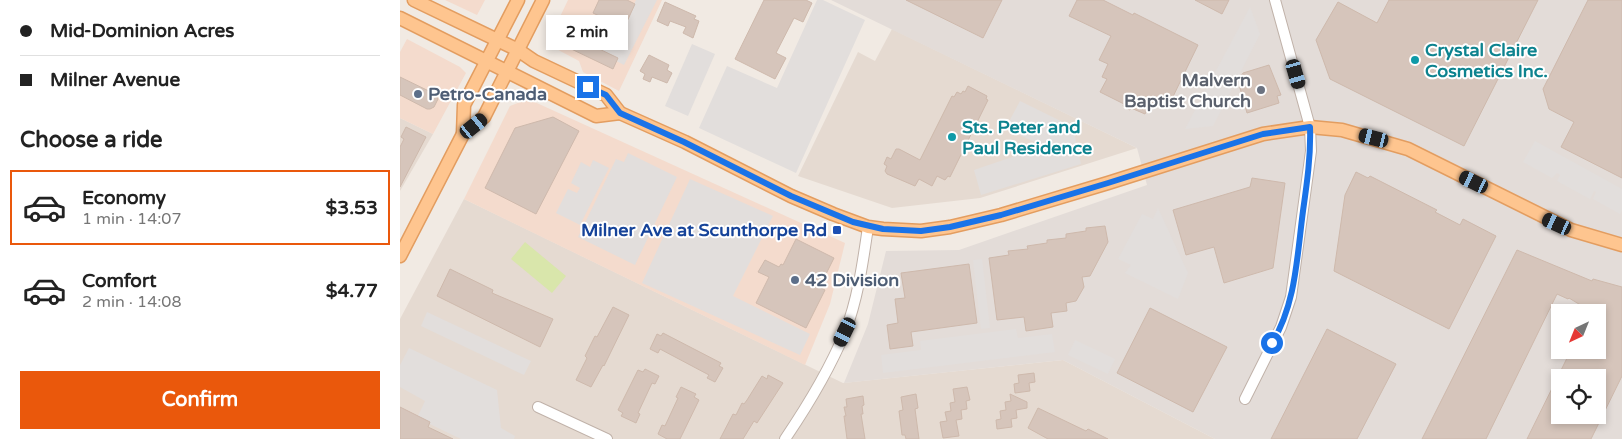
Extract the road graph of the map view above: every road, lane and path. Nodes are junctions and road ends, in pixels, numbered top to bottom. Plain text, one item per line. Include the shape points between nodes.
1 (414, 0) edge
2 (518, 0) edge
3 (543, 0) edge
4 (1275, 0) edge
5 (400, 18) edge
6 (498, 41) junction
7 (518, 50) junction
8 (487, 62) junction
9 (508, 72) junction
10 (620, 113) junction
11 (1310, 127) junction
12 (463, 134) junction
13 (868, 227) junction
14 (1622, 245) edge
15 (400, 256) edge
16 (1245, 399) dead end
17 (538, 407) dead end
18 (607, 439) edge
19 (785, 439) edge

1 - 6 main road
2 - 6 main road
3 - 7 main road
4 - 11 street
5 - 8 main road
6 - 7 main road
6 - 8 main road
7 - 9 main road
7 - 10 main road via 534,61 606,95
8 - 9 main road
8 - 12 main road via 464,105
9 - 10 main road via 596,116
9 - 12 main road via 484,117
10 - 13 main road via 791,196
11 - 13 main road via 1263,134 1001,215 950,227 921,231
11 - 14 main road via 1342,130 1408,149 1571,230
11 - 16 street via 1311,151 1291,297 1282,327
12 - 15 main road
13 - 19 street via 845,332
17 - 18 street

